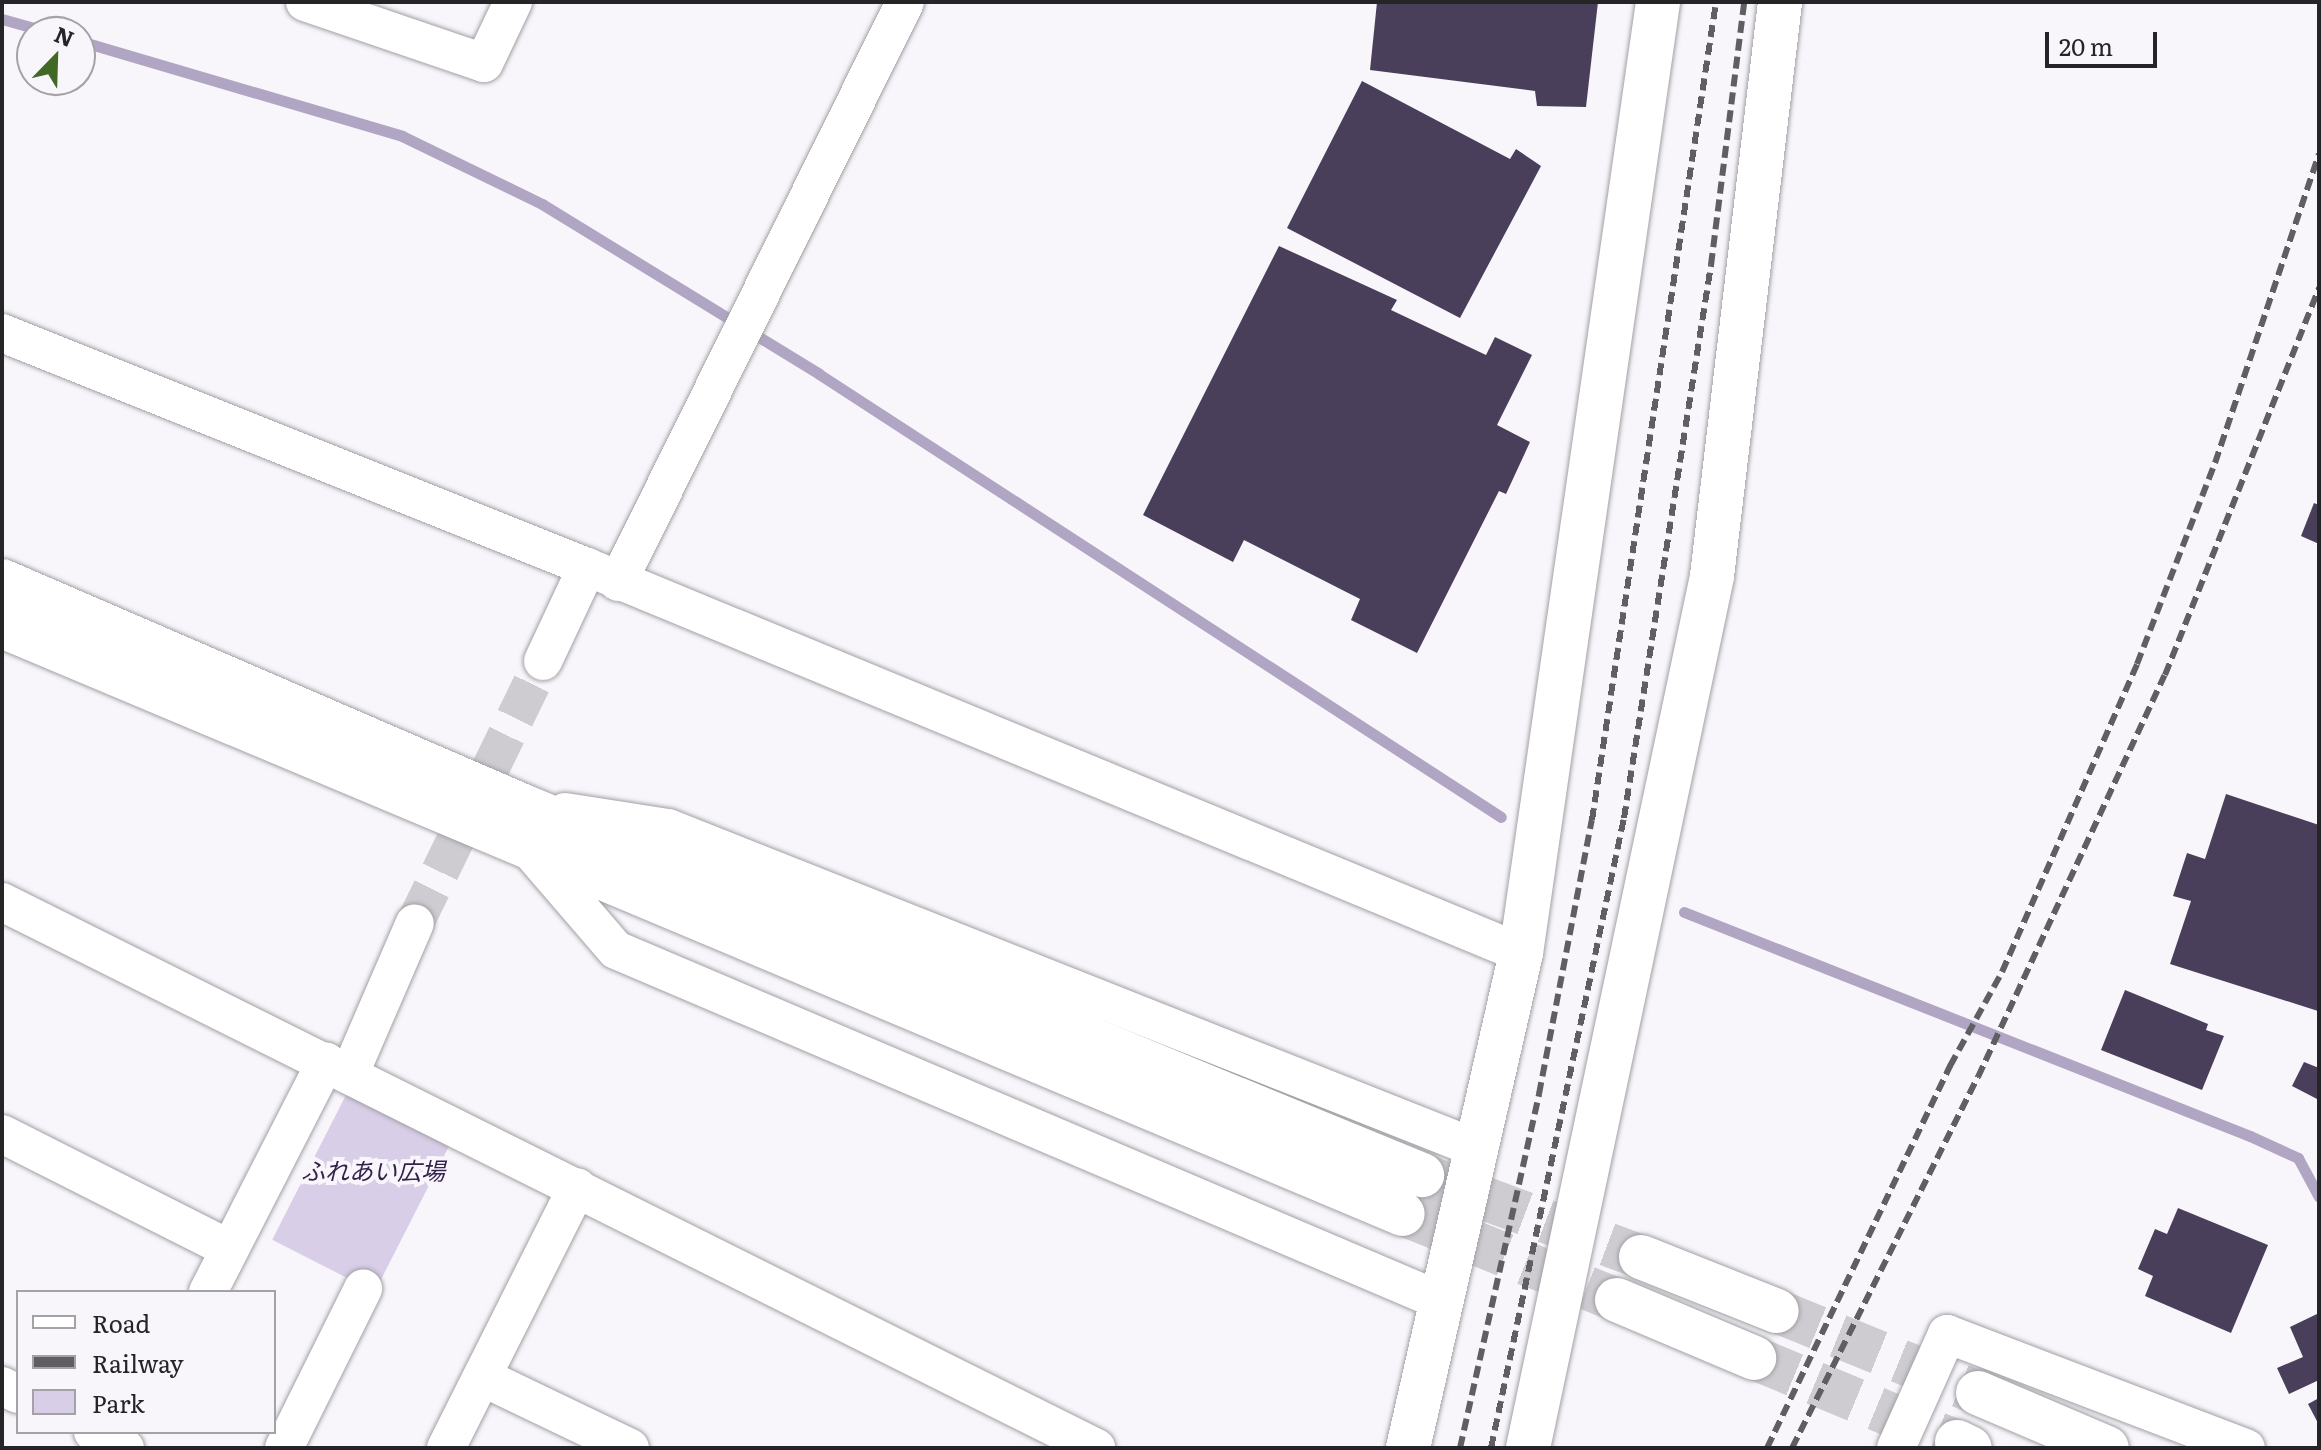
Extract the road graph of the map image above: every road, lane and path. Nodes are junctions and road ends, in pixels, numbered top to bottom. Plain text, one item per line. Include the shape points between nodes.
1 (305, 2) edge
2 (513, 2) edge
3 (905, 2) edge
4 (1658, 2) edge
5 (1780, 2) edge
6 (2, 333) edge
7 (602, 574) junction
8 (2, 581) edge
9 (2, 626) edge
10 (543, 661) tunnel mouth
11 (523, 806) junction
12 (529, 849) junction
13 (2, 902) edge
14 (415, 923) tunnel mouth
15 (1521, 953) junction
16 (338, 1067) junction
17 (2, 1134) edge
18 (1478, 1149) junction
19 (1422, 1175) tunnel mouth
20 (577, 1187) junction
21 (1403, 1214) tunnel mouth
22 (230, 1249) junction
23 (1641, 1257) tunnel mouth
24 (363, 1289) dead end
25 (209, 1290) edge
26 (1617, 1300) tunnel mouth
27 (1441, 1301) junction
28 (1777, 1311) tunnel mouth
29 (1754, 1358) tunnel mouth
30 (482, 1377) junction
31 (1978, 1393) tunnel mouth
32 (97, 1434) edge
33 (126, 1448) edge
34 (284, 1448) edge
35 (446, 1448) edge
36 (630, 1448) edge
37 (1096, 1448) edge
38 (1408, 1448) edge
39 (1528, 1448) edge
40 (1896, 1448) edge
41 (2107, 1448) edge
42 (2246, 1448) edge

1 - 2 street via 484,63
3 - 7 street via 737,335
4 - 15 street
5 - 39 street via 1712,576
6 - 7 street
7 - 10 street
7 - 15 street
8 - 11 street
9 - 12 street
11 - 18 street via 668,828
11 - 19 street
12 - 21 street
12 - 27 street via 616,950
13 - 16 street
14 - 16 street
15 - 18 street
16 - 20 street
16 - 22 street
17 - 22 street
18 - 27 street
20 - 30 street
20 - 37 street
22 - 25 street
23 - 28 street
24 - 34 street
26 - 29 street
27 - 38 street
30 - 35 street
30 - 36 street
31 - 41 street
32 - 33 street
40 - 42 street via 1947,1334

